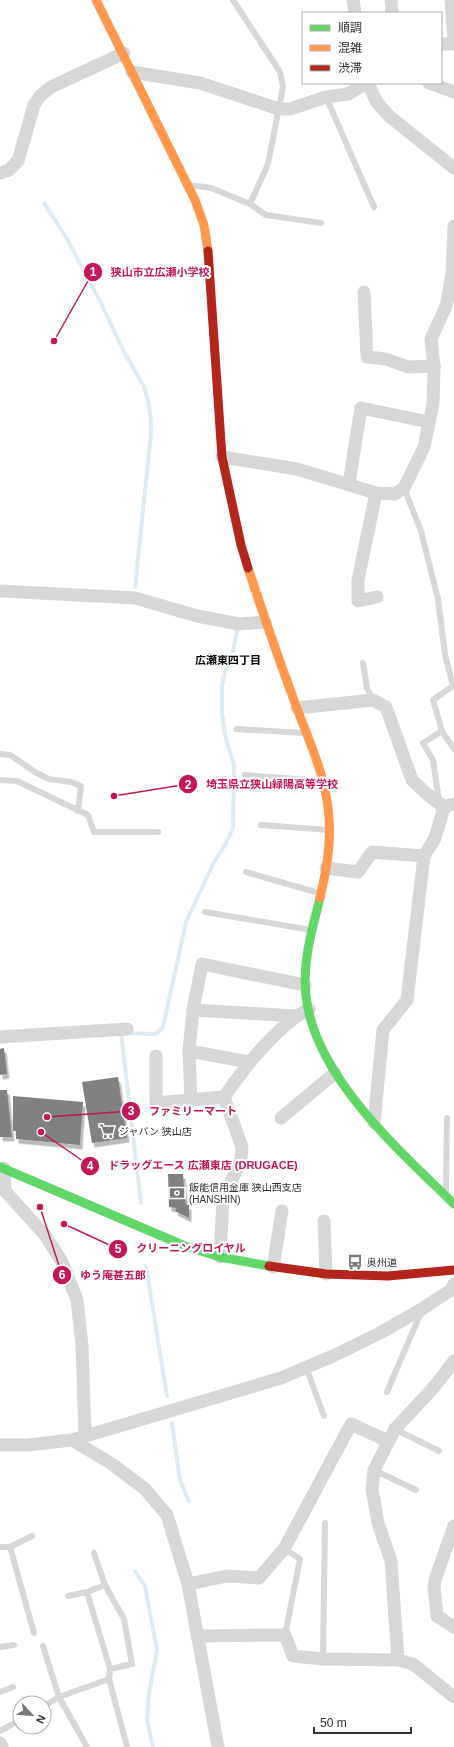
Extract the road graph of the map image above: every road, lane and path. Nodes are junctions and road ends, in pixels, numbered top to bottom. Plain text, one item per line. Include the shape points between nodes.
1 (96, 0) edge
2 (233, 0) edge
3 (353, 0) edge
4 (391, 0) edge
5 (451, 0) edge
6 (355, 12) edge
7 (392, 12) edge
8 (454, 41) edge
9 (442, 44) edge
10 (454, 44) edge
11 (124, 53) junction
12 (132, 72) junction
13 (366, 84) edge
14 (368, 84) edge
15 (432, 84) edge
16 (454, 92) edge
17 (326, 97) junction
18 (279, 109) junction
19 (454, 168) edge
20 (0, 173) edge
21 (189, 185) junction
22 (250, 204) junction
23 (374, 207) dead end
24 (321, 224) dead end
25 (454, 226) edge
26 (364, 292) dead end
27 (434, 366) junction
28 (430, 422) junction
29 (222, 457) junction
30 (349, 483) junction
31 (404, 488) junction
32 (376, 493) junction
33 (0, 591) edge
34 (377, 597) dead end
35 (266, 622) junction
36 (363, 663) dead end
37 (373, 700) junction
38 (297, 708) junction
39 (237, 729) dead end
40 (442, 731) junction
41 (307, 733) junction
42 (454, 749) edge
43 (0, 754) edge
44 (245, 775) dead end
45 (0, 780) edge
46 (324, 781) junction
47 (446, 805) edge
48 (78, 811) junction
49 (261, 825) dead end
50 (330, 830) junction
51 (158, 832) dead end
52 (424, 856) junction
53 (326, 868) junction
54 (246, 872) dead end
55 (320, 894) junction
56 (205, 912) dead end
57 (312, 931) junction
58 (305, 985) junction
59 (193, 1010) junction
60 (309, 1010) junction
61 (296, 1016) junction
62 (127, 1029) dead end
63 (0, 1037) edge
64 (189, 1051) junction
65 (156, 1056) dead end
66 (249, 1062) junction
67 (335, 1073) junction
68 (224, 1097) junction
69 (191, 1101) junction
70 (281, 1118) dead end
71 (447, 1118) dead end
72 (374, 1123) junction
73 (2, 1167) edge
74 (446, 1196) junction
75 (454, 1204) edge
76 (282, 1211) dead end
77 (324, 1221) dead end
78 (220, 1257) junction
79 (273, 1267) junction
80 (454, 1270) edge
81 (326, 1274) junction
82 (454, 1284) edge
83 (422, 1309) junction
84 (454, 1361) edge
85 (306, 1368) junction
86 (388, 1392) dead end
87 (324, 1416) dead end
88 (395, 1429) junction
89 (85, 1435) junction
90 (72, 1440) junction
91 (388, 1441) junction
92 (0, 1445) edge
93 (440, 1451) dead end
94 (374, 1470) junction
95 (416, 1490) dead end
96 (325, 1522) dead end
97 (454, 1526) edge
98 (32, 1536) dead end
99 (0, 1547) edge
100 (10, 1547) junction
101 (284, 1548) junction
102 (94, 1553) dead end
103 (188, 1584) junction
104 (105, 1585) junction
105 (88, 1592) junction
106 (68, 1596) dead end
107 (454, 1627) edge
108 (34, 1633) dead end
109 (285, 1635) junction
110 (197, 1636) junction
111 (14, 1645) dead end
112 (43, 1646) dead end
113 (0, 1647) edge
114 (323, 1659) junction
115 (398, 1660) junction
116 (110, 1669) junction
117 (109, 1679) junction
118 (12, 1687) dead end
119 (0, 1692) edge
120 (59, 1697) junction
121 (454, 1697) edge
122 (52, 1701) edge
123 (12, 1724) edge
124 (0, 1731) edge
125 (0, 1743) edge
126 (2, 1747) edge
127 (87, 1747) edge
128 (127, 1747) edge
129 (218, 1747) edge

1 - 11 street
2 - 18 lane via 280,72 282,87
3 - 6 street
4 - 7 street
5 - 8 street
9 - 10 street
11 - 12 street
11 - 20 street via 51,87 40,96 34,105 18,161 9,170
12 - 18 street via 200,83
12 - 21 street
13 - 17 street via 348,94
14 - 19 street via 376,101 389,116
15 - 16 street
17 - 18 street via 290,109
17 - 23 lane
18 - 22 lane via 268,164
21 - 22 lane via 211,188
21 - 29 street via 204,226 208,248
22 - 24 lane via 266,215
25 - 27 street via 452,275 446,306 431,339
26 - 27 street via 367,357 386,359 408,367
27 - 28 street
28 - 30 street via 361,408
28 - 31 street via 424,447
29 - 30 street via 297,469
29 - 35 street via 241,546
30 - 32 street
31 - 32 street via 395,494
31 - 40 lane via 421,531 438,599 445,654 453,686 433,700
32 - 34 street via 358,580 358,601
33 - 35 street via 135,598 239,624
35 - 38 street
36 - 37 lane via 367,688
37 - 38 street
37 - 47 street via 386,706 412,780 427,794
38 - 41 street
39 - 41 lane
40 - 42 lane
40 - 47 lane via 423,743 433,760
41 - 46 street
43 - 48 lane via 10,755 49,779 81,786
44 - 46 lane
45 - 48 lane via 17,781
46 - 50 street
47 - 52 street via 435,838
48 - 51 lane via 88,815 94,832
49 - 50 lane
50 - 53 street
52 - 53 street via 372,852 358,872
52 - 72 street via 407,1000 383,1030
53 - 55 street
54 - 55 lane
55 - 57 street
56 - 57 lane
57 - 58 street via 306,960
58 - 59 street via 202,964
58 - 60 street
59 - 61 street
59 - 64 street
60 - 61 street
60 - 67 street via 320,1043
61 - 66 street
62 - 63 street
64 - 66 street
64 - 69 street
65 - 69 street via 156,1103
66 - 68 street
67 - 70 street
67 - 72 street via 351,1097
68 - 69 street
68 - 78 street via 242,1147 241,1160 223,1199
71 - 74 lane
72 - 74 street
73 - 78 street via 185,1246
73 - 89 street via 5,1191 46,1235 62,1262 77,1300 82,1345
74 - 75 street
76 - 79 street
77 - 81 street
78 - 79 street
79 - 81 street
80 - 81 street via 388,1276
82 - 83 street via 451,1290
83 - 85 street via 380,1333
83 - 86 lane
84 - 88 street
85 - 87 lane
85 - 89 street via 281,1378
88 - 91 street
88 - 93 lane
89 - 90 street
90 - 92 street
90 - 103 street via 112,1464 145,1489 167,1515
91 - 94 street
91 - 101 street via 351,1424
94 - 95 lane
94 - 115 street via 372,1489 378,1523 391,1561
96 - 114 lane
97 - 107 street via 434,1586 437,1616
98 - 100 lane
99 - 100 lane
100 - 108 lane
101 - 103 street via 259,1578 227,1576
101 - 109 lane via 300,1559
102 - 104 lane
103 - 110 street
104 - 105 lane
104 - 116 lane via 124,1619 132,1664
105 - 106 lane
105 - 116 lane
109 - 110 street
109 - 114 street via 293,1656
110 - 129 street
111 - 113 lane
112 - 120 lane
114 - 115 street
115 - 121 street via 413,1664
116 - 117 lane
117 - 120 lane
117 - 128 lane
118 - 119 lane
120 - 122 lane
120 - 127 lane
123 - 124 lane
125 - 126 street

